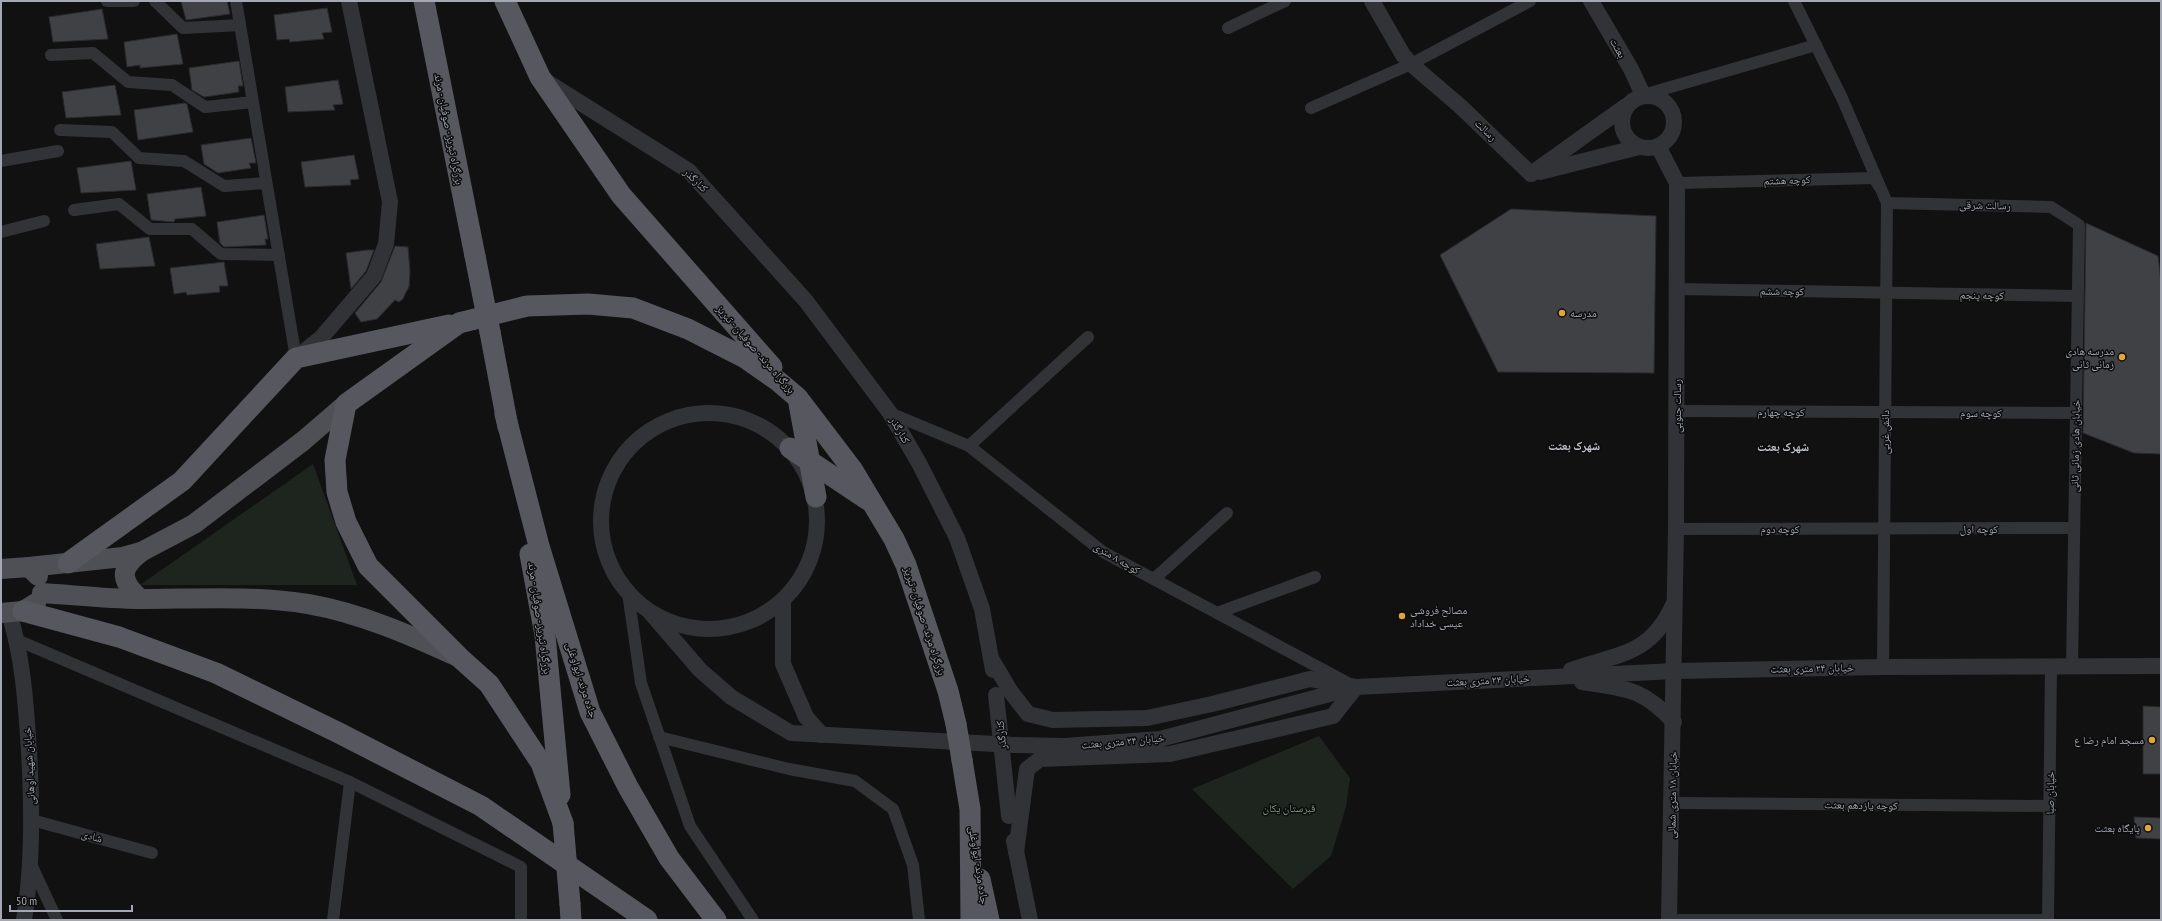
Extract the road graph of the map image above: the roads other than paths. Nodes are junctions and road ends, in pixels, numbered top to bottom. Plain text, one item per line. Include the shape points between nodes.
1 (107, 1) edge
2 (134, 1) edge
3 (155, 1) edge
4 (236, 1) edge
5 (348, 1) edge
6 (424, 1) edge
7 (505, 1) edge
8 (1285, 1) edge
9 (1372, 1) edge
10 (1530, 1) edge
11 (1592, 1) edge
12 (1794, 1) edge
13 (240, 25) junction
14 (1228, 28) dead end
15 (1816, 45) junction
16 (51, 55) dead end
17 (1411, 64) junction
18 (540, 77) junction
19 (1642, 95) junction
20 (253, 102) junction
21 (1626, 106) junction
22 (1311, 108) dead end
23 (60, 130) dead end
24 (1658, 146) junction
25 (1639, 147) junction
26 (58, 151) dead end
27 (1, 161) edge
28 (1531, 174) junction
29 (266, 182) junction
30 (1678, 183) junction
31 (1886, 200) junction
32 (74, 210) dead end
33 (44, 221) dead end
34 (2079, 225) joint
35 (1, 232) edge
36 (279, 255) junction
37 (1678, 289) junction
38 (1886, 293) junction
39 (2077, 296) junction
40 (459, 323) junction
41 (1088, 337) dead end
42 (296, 358) junction
43 (798, 398) junction
44 (346, 404) junction
45 (1677, 411) junction
46 (890, 413) junction
47 (1885, 413) junction
48 (2076, 413) junction
49 (505, 414) junction
50 (968, 446) junction
51 (790, 448) junction
52 (810, 461) junction
53 (816, 497) junction
54 (873, 504) junction
55 (1228, 513) dead end
56 (2074, 528) junction
57 (1676, 529) junction
58 (1884, 530) junction
59 (141, 552) junction
60 (68, 563) junction
61 (29, 567) junction
62 (1, 570) edge
63 (1315, 577) dead end
64 (1154, 579) junction
65 (42, 593) junction
66 (628, 593) junction
67 (140, 599) junction
68 (783, 600) junction
69 (1675, 600) junction
70 (650, 612) junction
71 (11, 613) edge
72 (1217, 613) junction
73 (17, 640) junction
74 (460, 658) junction
75 (992, 660) junction
76 (2161, 666) edge
77 (1883, 667) junction
78 (2052, 667) junction
79 (2072, 667) junction
80 (1674, 671) junction
81 (1550, 677) junction
82 (1356, 687) junction
83 (1674, 722) junction
84 (822, 735) junction
85 (660, 737) junction
86 (350, 782) junction
87 (1672, 803) junction
88 (2049, 806) junction
89 (970, 809) junction
90 (32, 820) junction
91 (563, 823) junction
92 (1016, 852) junction
93 (152, 853) dead end
94 (30, 861) junction
95 (570, 912) edge
96 (24, 920) edge
97 (57, 920) edge
98 (333, 920) edge
99 (521, 920) edge
100 (647, 920) edge
101 (716, 920) edge
102 (753, 920) edge
103 (920, 920) edge
104 (971, 920) edge
105 (988, 920) edge
106 (1030, 920) edge
107 (1669, 920) edge
108 (2048, 920) edge

1 - 2 street
3 - 13 street via 183,28
4 - 13 street
5 - 42 street via 390,202 386,244 374,276 321,338
6 - 49 highway, بزرگراه تبریز - صوفیان - مرند, bridge
7 - 18 highway, بزرگراه مرند - صوفیان - تبریز
8 - 14 street
9 - 17 street, رسالت via 1403,55
10 - 17 street
11 - 19 street, بعثت via 1631,69
12 - 15 street
13 - 20 street
15 - 19 street
15 - 31 street
16 - 20 street via 93,53 128,82 172,85 205,107
17 - 22 street
17 - 28 street, رسالت via 1460,106
18 - 43 highway, بزرگراه مرند - صوفیان - تبریز via 621,195
18 - 46 street, کنارگذر via 689,171 806,301
19 - 21 street
19 - 24 street via 1662,99 1674,114 1675,124 1672,133
20 - 29 street
21 - 25 street via 1622,115 1623,129
21 - 28 street
23 - 29 street via 112,132 139,158 184,161 224,186
24 - 25 street
24 - 30 street, رسالت جنوبی
25 - 28 street
26 - 27 street
29 - 36 street
30 - 31 street, کوچه هشتم via 1874,178
30 - 37 street, رسالت جنوبی
31 - 34 street, رسالت شرقی via 2051,207
31 - 38 street, دانش غربی
32 - 36 street via 119,204 150,228 192,229 221,254
33 - 35 street
34 - 39 street, خیابان هادی زمانی ثانی
36 - 42 street
37 - 38 street, کوچه ششم
37 - 45 street, رسالت جنوبی
38 - 39 street, کوچه پنجم
38 - 47 street, دانش غربی
39 - 48 street, خیابان هادی زمانی ثانی
40 - 42 highway
40 - 43 highway via 527,306 588,304 633,308 688,329 745,358
40 - 44 highway
41 - 50 street
42 - 60 highway via 182,481
43 - 52 highway
43 - 54 highway, بزرگراه مرند - صوفیان - تبریز via 852,469
44 - 59 main road via 303,441 194,524
44 - 74 highway via 335,460 337,492 346,522 368,566
45 - 47 street, کوچه چهارم
45 - 57 street, رسالت جنوبی
46 - 50 street, کوچه ۸ متری
46 - 75 street, کنارگذر via 957,538 982,609
47 - 48 street, کوچه سوم
47 - 58 street, دانش غربی
48 - 56 street, خیابان هادی زمانی ثانی
49 - 91 highway, بزرگراه تبریز - صوفیان - مرند via 544,635
49 - 101 highway, جاده مرند- ایواوغلی via 539,546 590,712 628,787 670,858
50 - 64 street, کوچه ۸ متری via 1103,552
51 - 52 highway
51 - 53 street via 806,471
51 - 66 street via 768,429 742,417 714,412 686,414 659,424 636,440 618,462 608,481 600,515 602,544 612,570
52 - 53 highway
52 - 54 highway
53 - 68 street via 818,526 813,553 801,579
54 - 89 highway, بزرگراه مرند - صوفیان - تبریز, bridge via 906,565 948,691
55 - 64 street
56 - 58 street, کوچه اول
56 - 79 street, خیابان هادی زمانی ثانی
57 - 58 street, کوچه دوم
57 - 69 street, رسالت جنوبی
58 - 77 street, دانش غربی
59 - 60 main road via 123,557
59 - 67 main road via 127,564 124,574 130,590
60 - 61 main road
61 - 62 main road
61 - 65 main road via 41,578
63 - 72 street
64 - 72 street, کوچه ۸ متری
65 - 67 main road
65 - 71 main road via 36,604
66 - 70 street
66 - 85 street via 641,683
67 - 74 main road via 235,597 308,604 363,618 408,634
68 - 70 street via 759,617 732,627 697,628 676,624
68 - 84 street via 783,664 806,716
69 - 80 street, رسالت جنوبی
69 - 81 street via 1658,632 1639,647
70 - 84 street, خیابان ۲۴ متری بعثت via 700,670 731,696 791,733
71 - 73 street, خیابان شهید اوهانی
71 - 100 highway via 119,637 216,673 481,806
72 - 82 street, کوچه ۸ متری
73 - 86 street
73 - 90 street, خیابان شهید اوهانی via 27,720
74 - 91 highway via 489,684 540,762
75 - 82 street via 1028,714 1053,720 1146,718 1310,679
75 - 92 street, کنارگذر, bridge via 1009,816
76 - 79 street, خیابان ۲۴ متری بعثت
77 - 78 street, خیابان ۲۴ متری بعثت
77 - 80 street, خیابان ۲۴ متری بعثت
78 - 79 street, خیابان ۲۴ متری بعثت
78 - 88 street, خیابان صبا
80 - 81 street, خیابان ۲۴ متری بعثت
80 - 83 street, خیابان ۱۸ متری شمالی
81 - 82 street, خیابان ۲۴ متری بعثت
81 - 83 street via 1637,692 1659,707
82 - 84 street, خیابان ۲۴ متری بعثت via 1160,740 1065,746
82 - 92 street via 1333,716 1170,754 1040,759 1027,769
83 - 87 street, خیابان ۱۸ متری شمالی
85 - 102 street via 690,826
85 - 103 street via 789,770 855,781 893,809 913,864
86 - 98 street
86 - 99 street via 521,867
87 - 88 street, کوچه یازدهم بعثت
87 - 107 street, خیابان ۱۸ متری شمالی
88 - 108 street, خیابان صبا
89 - 104 highway
89 - 105 highway, جاده مرند- ایواوغلی
90 - 93 street, شادی
90 - 94 street, خیابان شهید اوهانی
91 - 95 highway, bridge
92 - 106 street, کنارگذر
94 - 96 street, خیابان شهید اوهانی
94 - 97 street
107 - 108 street

